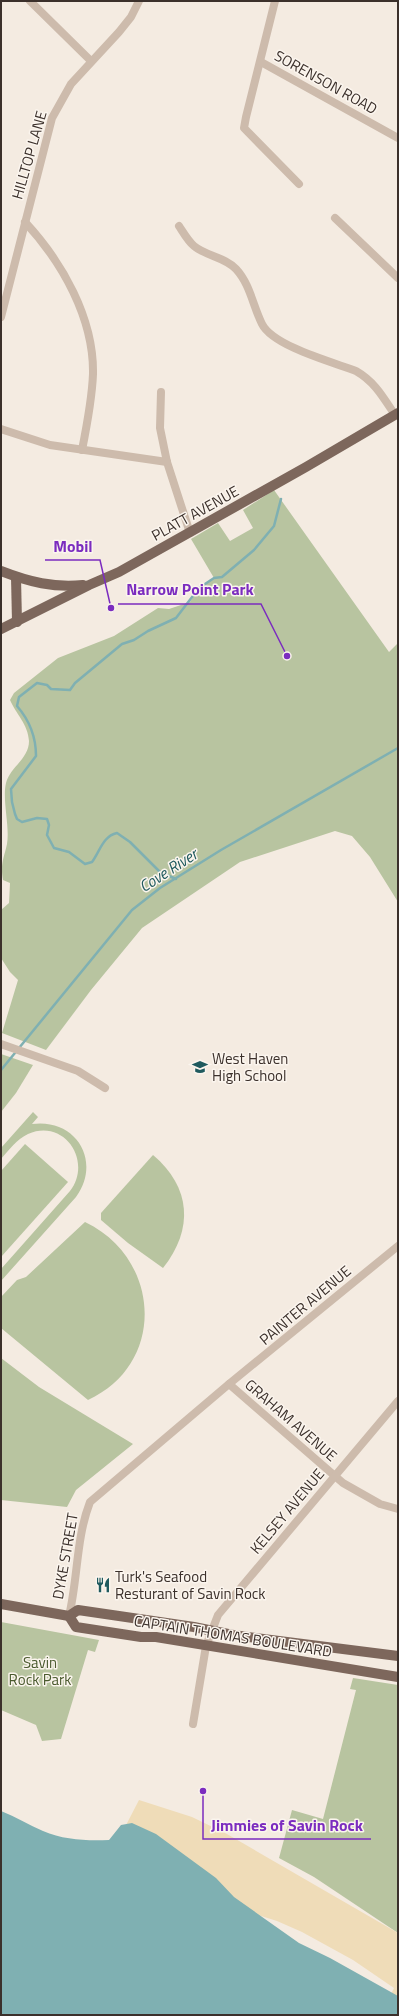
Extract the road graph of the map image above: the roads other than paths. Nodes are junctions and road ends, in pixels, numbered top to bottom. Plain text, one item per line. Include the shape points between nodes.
1 (30, 1) edge
2 (139, 1) edge
3 (275, 1) edge
4 (91, 61) junction
5 (261, 62) junction
6 (398, 138) edge
7 (299, 184) dead end
8 (335, 218) dead end
9 (25, 222) junction
10 (179, 226) dead end
11 (398, 278) edge
12 (1, 317) edge
13 (161, 392) dead end
14 (396, 414) edge
15 (1, 428) edge
16 (82, 450) junction
17 (168, 462) junction
18 (190, 533) junction
19 (1, 571) edge
20 (16, 578) junction
21 (89, 584) junction
22 (17, 622) junction
23 (1, 629) edge
24 (2, 1044) edge
25 (105, 1088) dead end
26 (398, 1246) edge
27 (229, 1384) junction
28 (398, 1401) edge
29 (334, 1476) junction
30 (90, 1502) joint
31 (398, 1509) edge
32 (1, 1604) edge
33 (69, 1616) junction
34 (211, 1631) junction
35 (206, 1646) junction
36 (398, 1656) edge
37 (398, 1677) edge
38 (192, 1724) dead end

1 - 4 street
2 - 4 street, HILLTOP LANE via 125,24
3 - 5 street
4 - 9 street, HILLTOP LANE via 71,84 52,118
5 - 6 street, SORENSON ROAD
5 - 7 street via 244,128
8 - 11 street
9 - 12 street, HILLTOP LANE
9 - 16 street via 53,255 66,276 88,332 93,374
10 - 14 street via 194,246 236,268 246,282 261,323 271,336 284,344 356,371 379,389
13 - 17 street via 160,428
14 - 18 main road, PLATT AVENUE
15 - 16 street via 50,444
16 - 17 street
17 - 18 street
18 - 21 main road, PLATT AVENUE via 119,572
19 - 20 main road
20 - 21 main road via 54,586
20 - 22 main road
21 - 22 main road, PLATT AVENUE
22 - 23 main road, PLATT AVENUE
24 - 25 street via 78,1071
26 - 27 street, PAINTER AVENUE
27 - 29 street, GRAHAM AVENUE
27 - 30 street, PAINTER AVENUE
28 - 29 street, KELSEY AVENUE
29 - 31 street, GRAHAM AVENUE via 364,1496
29 - 34 street, KELSEY AVENUE via 221,1611
30 - 33 street, DYKE STREET via 84,1517
32 - 33 main road, CAPTAIN THOMAS BOULEVARD
33 - 34 main road, CAPTAIN THOMAS BOULEVARD via 78,1610
33 - 35 main road, CAPTAIN THOMAS BOULEVARD via 76,1627
34 - 35 street, KELSEY AVENUE
34 - 36 main road, CAPTAIN THOMAS BOULEVARD via 233,1636
35 - 37 main road, CAPTAIN THOMAS BOULEVARD
35 - 38 street, KELSEY AVENUE

